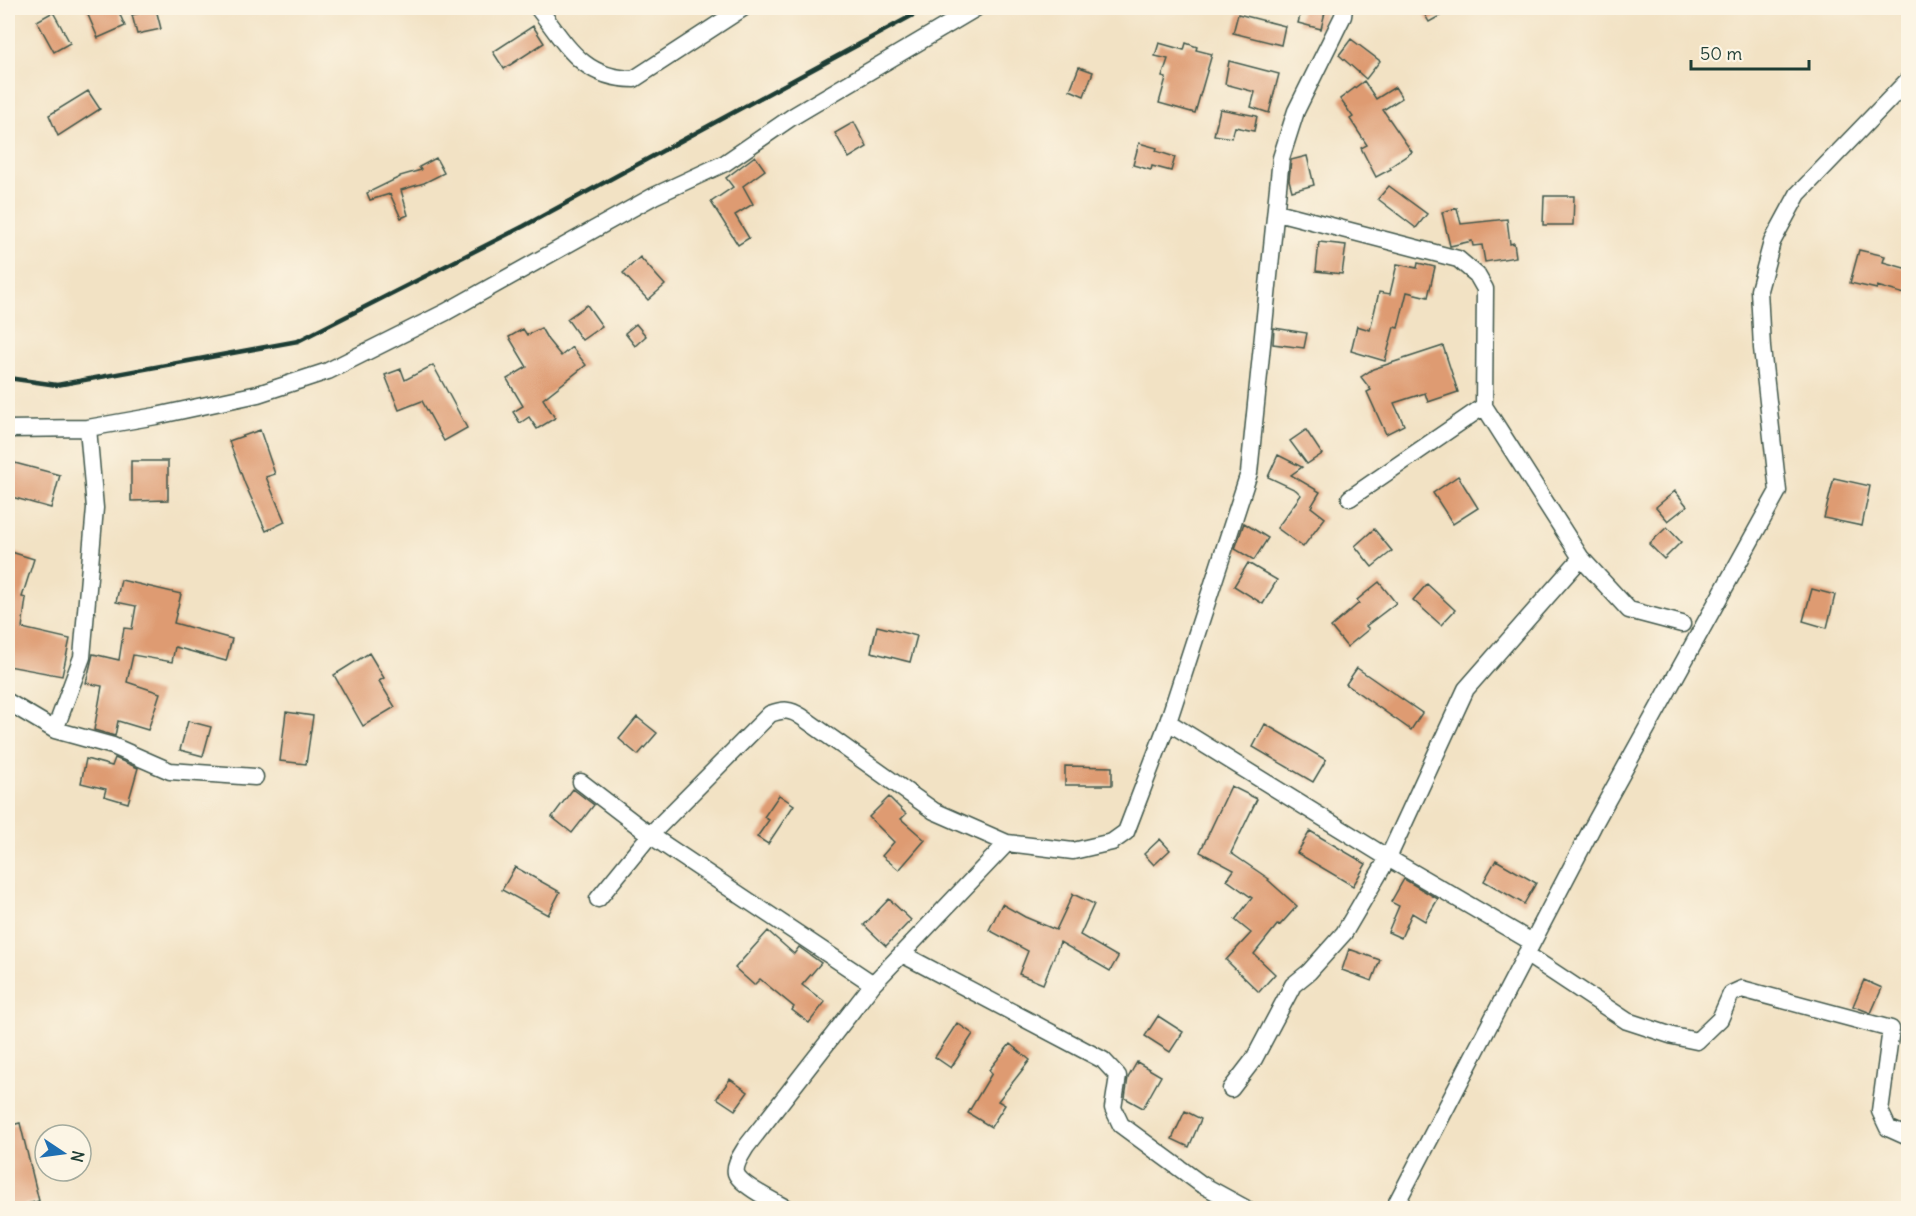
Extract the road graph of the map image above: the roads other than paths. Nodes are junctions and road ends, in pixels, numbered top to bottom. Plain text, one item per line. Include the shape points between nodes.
1 (537, 8) edge
2 (743, 8) edge
3 (976, 8) edge
4 (1344, 8) edge
5 (1908, 80) edge
6 (1277, 212) junction
7 (1484, 405) junction
8 (88, 428) junction
9 (10, 434) edge
10 (1350, 498) dead end
11 (1581, 558) junction
12 (1682, 624) dead end
13 (8, 702) edge
14 (1168, 722) junction
15 (55, 730) junction
16 (255, 777) dead end
17 (581, 782) dead end
18 (650, 835) junction
19 (1007, 843) junction
20 (1388, 858) junction
21 (598, 899) dead end
22 (1529, 948) junction
23 (903, 954) junction
24 (873, 984) junction
25 (1231, 1089) dead end
26 (1908, 1137) edge
27 (786, 1209) edge
28 (1245, 1209) edge
29 (1394, 1209) edge

1 - 2 street via 578,58 595,72 616,79 634,79
3 - 8 street via 792,117 725,163 654,196 446,312 328,371 258,394
4 - 6 street via 1296,111 1281,158
5 - 22 street via 1798,194 1772,242 1759,290 1778,491 1598,815
6 - 7 street via 1458,260 1477,275 1485,290
6 - 14 street via 1249,473
7 - 10 street
7 - 11 street
8 - 9 street
8 - 15 street via 95,508 82,657
11 - 12 street via 1629,610
11 - 20 street via 1466,689
13 - 15 street
14 - 19 street via 1126,832 1112,842 1073,850
14 - 20 street
15 - 16 street via 113,746 170,771
17 - 18 street
18 - 19 street via 770,714 783,709 792,710 934,811
18 - 21 street
18 - 24 street
19 - 23 street
20 - 22 street
20 - 25 street via 1344,933 1310,972 1293,985 1254,1059
22 - 26 street via 1627,1021 1673,1036 1697,1041 1720,1019 1731,994 1742,989 1891,1029 1880,1111 1888,1128
22 - 29 street
23 - 24 street
23 - 28 street via 1103,1060 1118,1076 1113,1108 1121,1125 1201,1184
24 - 27 street via 737,1162 736,1172 741,1181

